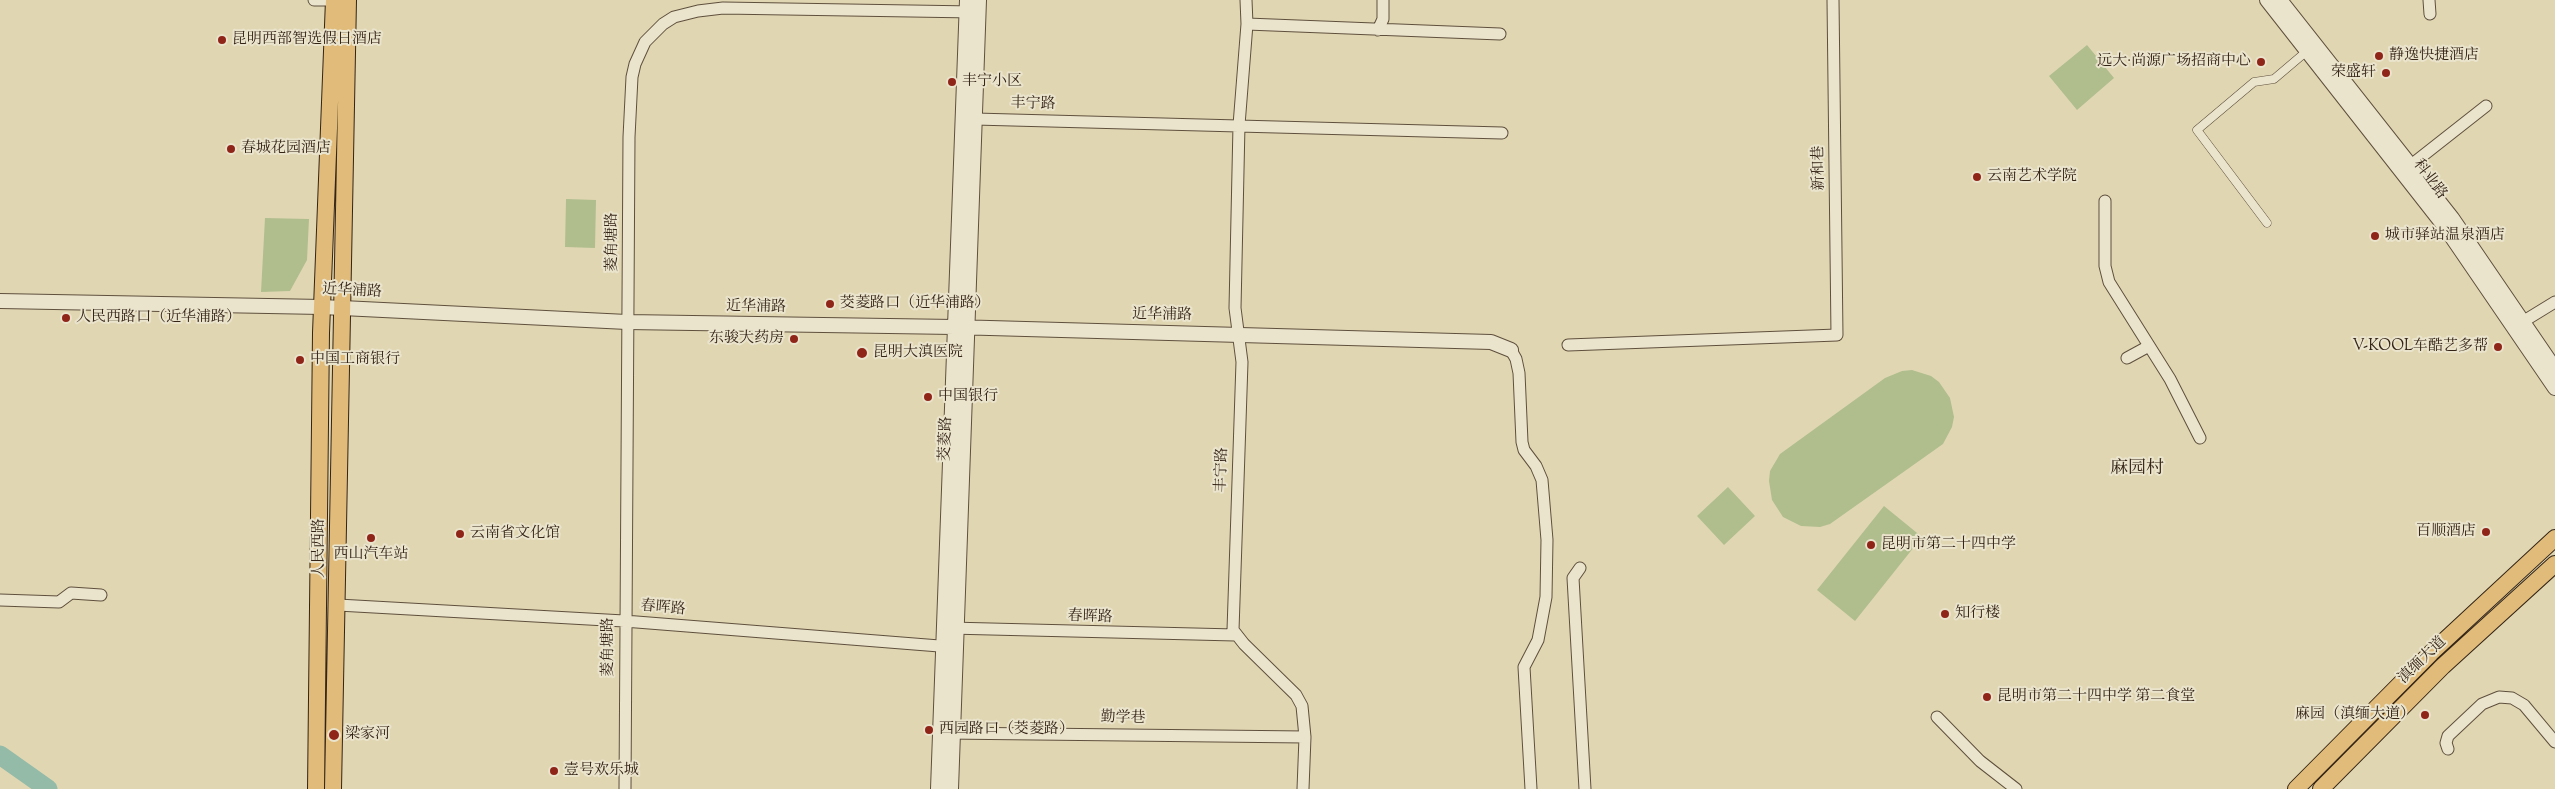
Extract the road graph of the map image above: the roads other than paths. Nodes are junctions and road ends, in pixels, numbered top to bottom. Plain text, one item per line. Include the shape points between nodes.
1 (314, 0) edge
2 (334, 0) edge
3 (348, 0) edge
4 (1246, 0) edge
5 (1383, 0) edge
6 (1834, 0) edge
7 (2267, 0) edge
8 (2280, 0) edge
9 (2429, 0) edge
10 (973, 6) edge
11 (2430, 14) dead end
12 (1247, 24) junction
13 (1378, 30) junction
14 (1500, 34) dead end
15 (2307, 51) junction
16 (2486, 106) dead end
17 (975, 119) junction
18 (1239, 125) junction
19 (1502, 133) dead end
20 (2411, 165) junction
21 (2105, 201) dead end
22 (2267, 223) dead end
23 (0, 301) edge
24 (2555, 302) edge
25 (322, 307) junction
26 (343, 308) junction
27 (2524, 321) junction
28 (627, 322) junction
29 (961, 327) junction
30 (1238, 334) junction
31 (1568, 345) dead end
32 (2149, 346) junction
33 (1511, 350) joint
34 (2127, 358) dead end
35 (2555, 369) edge
36 (2555, 388) edge
37 (2200, 438) dead end
38 (2555, 538) edge
39 (2555, 564) edge
40 (1580, 568) dead end
41 (101, 595) dead end
42 (0, 600) edge
43 (338, 605) junction
44 (624, 621) junction
45 (950, 628) junction
46 (1235, 635) junction
47 (949, 647) junction
48 (1937, 717) dead end
49 (947, 733) junction
50 (1305, 737) junction
51 (2555, 742) edge
52 (2448, 749) dead end
53 (316, 789) edge
54 (333, 789) edge
55 (625, 789) edge
56 (938, 789) edge
57 (951, 789) edge
58 (1304, 789) edge
59 (1531, 789) edge
60 (1585, 789) edge
61 (2016, 789) edge
62 (2296, 789) edge
63 (2321, 789) edge

1 - 2 street
2 - 25 main road, 人民西路
3 - 26 main road, 人民西路
4 - 12 street, 丰宁路
5 - 13 street via 1383,18
6 - 31 street, 新和巷 via 1837,335
7 - 15 street, 科业路
8 - 20 street, 科业路
9 - 11 street
10 - 17 street, 茭菱路
10 - 28 street, 菱角塘路 via 724,8 674,17 663,24 646,42 632,77
10 - 29 street, 茭菱路
12 - 13 street
12 - 18 street, 丰宁路
13 - 14 street
15 - 22 street via 2274,79 2254,82 2197,130
15 - 36 street, 科业路 via 2445,227
16 - 20 street
17 - 18 street, 丰宁路
17 - 29 street, 茭菱路
18 - 19 street
18 - 30 street, 丰宁路 via 1235,308
20 - 27 street, 科业路
21 - 32 street via 2105,266 2109,282
23 - 25 street, 近华浦路
24 - 27 street
25 - 26 street, 近华浦路
25 - 53 main road, 人民西路
26 - 28 street, 近华浦路
26 - 43 main road, 人民西路
27 - 35 street, 科业路
28 - 29 street, 近华浦路
28 - 44 street, 菱角塘路
29 - 30 street, 近华浦路
29 - 45 street, 茭菱路
30 - 33 street, 近华浦路 via 1491,342
30 - 46 street, 丰宁路 via 1242,362 1233,582
32 - 34 street
32 - 37 street
33 - 59 street via 1519,373 1522,442 1542,480 1547,540 1546,597 1538,640 1524,667
38 - 62 main road, 滇缅大道 via 2431,653
39 - 63 main road, 滇缅大道 via 2443,666
40 - 60 street via 1573,578
41 - 42 street via 71,594 60,602
43 - 44 street, 春晖路
43 - 54 main road, 人民西路
44 - 47 street, 春晖路
44 - 55 street, 菱角塘路
45 - 46 street, 春晖路
45 - 47 street, 茭菱路
46 - 50 street via 1296,695 1304,714
47 - 49 street, 茭菱路
48 - 61 street via 1980,761
49 - 50 street, 勤学巷
49 - 56 street, 茭菱路
49 - 57 street, 茭菱路
50 - 58 street
51 - 52 street via 2524,705 2512,698 2498,697 2482,704 2448,736

